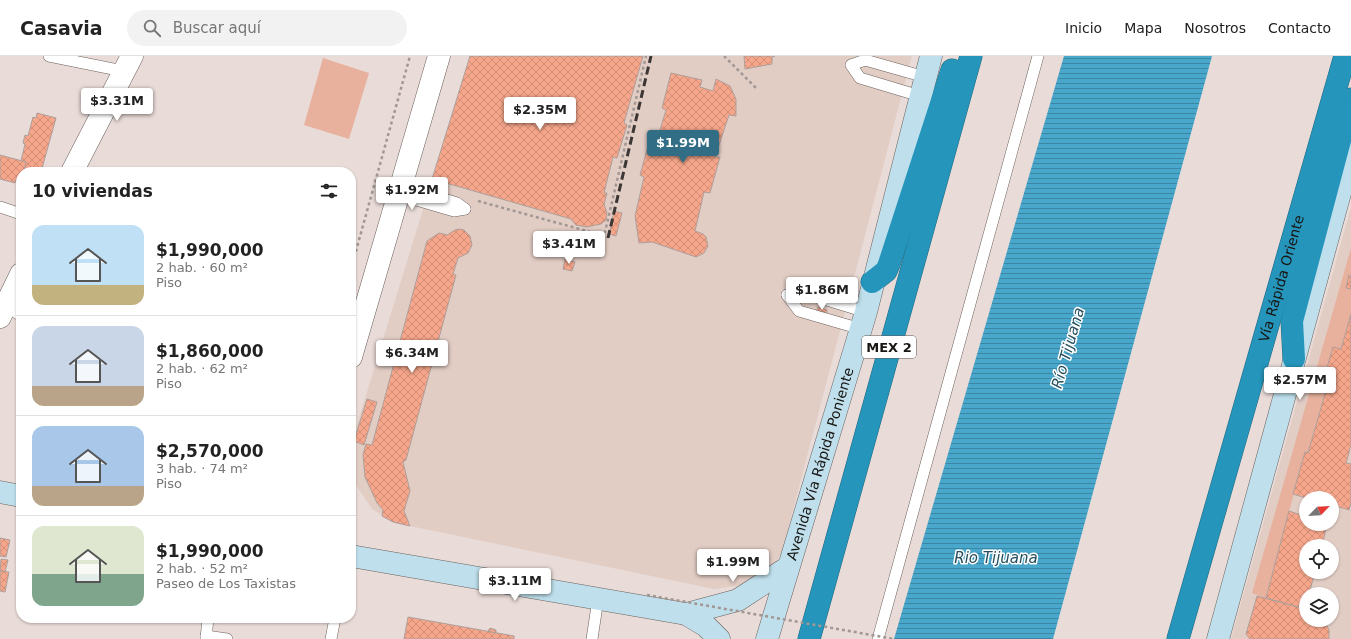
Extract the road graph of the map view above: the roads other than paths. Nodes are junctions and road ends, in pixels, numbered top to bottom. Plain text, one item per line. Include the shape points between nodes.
1 (49, 56) edge
2 (439, 56) edge
3 (931, 56) edge
4 (957, 56) edge
5 (971, 56) edge
6 (1038, 56) edge
7 (1345, 56) edge
8 (128, 64) edge
9 (923, 87) junction
10 (1351, 99) edge
11 (1351, 154) edge
12 (75, 167) edge
13 (0, 207) edge
14 (16, 212) edge
15 (872, 282) junction
16 (16, 290) edge
17 (9, 313) edge
18 (864, 320) junction
19 (356, 340) edge
20 (1294, 359) junction
21 (0, 492) edge
22 (16, 495) edge
23 (356, 557) edge
24 (787, 568) junction
25 (598, 599) junction
26 (686, 614) junction
27 (208, 623) edge
28 (333, 623) edge
29 (206, 638) edge
30 (227, 639) edge
31 (331, 639) edge
32 (592, 639) edge
33 (720, 639) edge
34 (767, 639) edge
35 (809, 639) edge
36 (878, 639) edge
37 (1178, 639) edge
38 (1218, 639) edge

1 - 8 lane
2 - 19 street
3 - 9 main road, Avenida Vía Rápida Poniente
4 - 15 highway via 889,264
5 - 35 highway, MEX 2
6 - 36 lane
7 - 37 highway, Vía Rápida Oriente
8 - 12 street
9 - 9 lane via 865,60 851,64 860,78
9 - 15 main road, Avenida Vía Rápida Poniente
10 - 20 highway via 1292,321
11 - 20 main road
13 - 14 lane
15 - 18 main road, Avenida Vía Rápida Poniente
16 - 17 street
18 - 18 lane via 804,293 787,295 799,311
18 - 24 main road, Avenida Vía Rápida Poniente
20 - 38 main road
21 - 22 main road
23 - 25 main road
24 - 26 main road via 738,600
24 - 34 main road, Avenida Vía Rápida Poniente
25 - 26 main road
25 - 32 lane
26 - 33 main road via 706,626
27 - 29 lane
28 - 31 lane
29 - 30 lane

